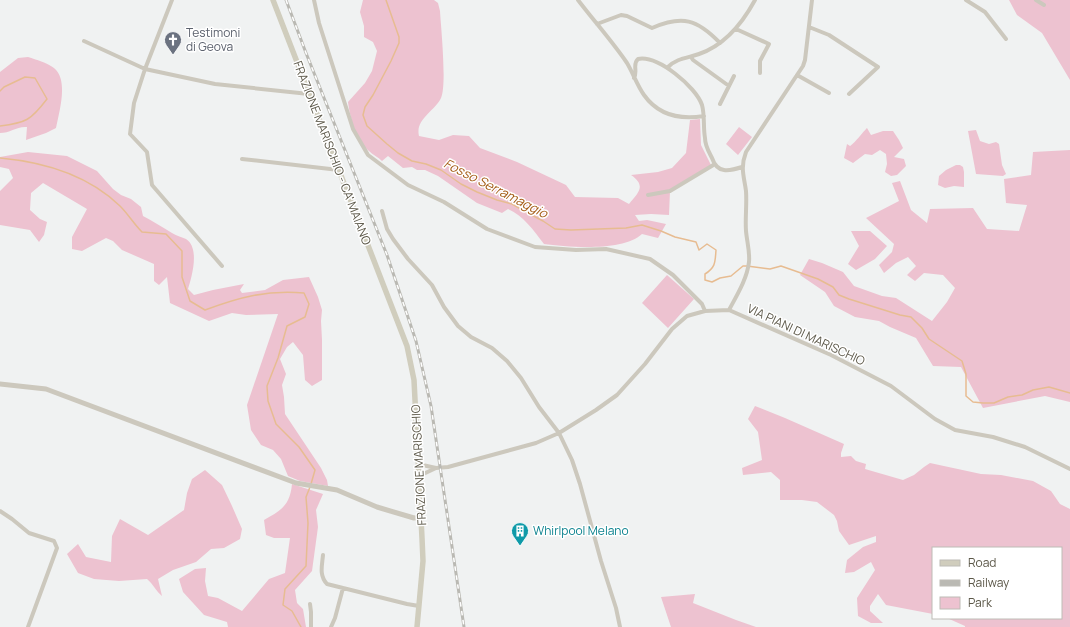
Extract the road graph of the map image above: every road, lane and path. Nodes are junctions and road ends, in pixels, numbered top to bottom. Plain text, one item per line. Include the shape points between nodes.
1 (172, 0) edge
2 (273, 0) edge
3 (314, 0) edge
4 (578, 0) edge
5 (755, 0) edge
6 (812, 0) edge
7 (966, 0) edge
8 (1036, 0) edge
9 (1044, 5) dead end
10 (597, 24) junction
11 (809, 27) junction
12 (736, 30) junction
13 (1006, 39) dead end
14 (84, 41) dead end
15 (720, 43) junction
16 (691, 57) junction
17 (668, 67) junction
18 (145, 69) junction
19 (760, 73) dead end
20 (797, 75) junction
21 (734, 76) dead end
22 (634, 78) junction
23 (729, 86) junction
24 (829, 93) dead end
25 (309, 94) junction
26 (849, 94) dead end
27 (720, 104) dead end
28 (704, 116) junction
29 (242, 159) dead end
30 (715, 164) junction
31 (742, 167) junction
32 (339, 170) junction
33 (648, 195) dead end
34 (382, 211) dead end
35 (222, 266) dead end
36 (392, 306) joint
37 (729, 310) junction
38 (705, 311) junction
39 (0, 384) edge
40 (559, 433) junction
41 (418, 464) junction
42 (436, 468) junction
43 (1070, 469) edge
44 (419, 476) junction
45 (0, 511) edge
46 (422, 517) junction
47 (323, 555) dead end
48 (343, 588) junction
49 (310, 604) dead end
50 (419, 606) junction
51 (28, 627) edge
52 (311, 627) edge
53 (331, 627) edge
54 (417, 627) edge
55 (620, 627) edge

1 - 18 street
2 - 25 main road, FRAZIONE MARISCHIO - CA' MAIANO
3 - 38 street via 353,129 368,155 408,185 444,202 487,229 535,247 606,249 650,259 673,275 702,304
4 - 10 street
5 - 12 street
6 - 11 street
7 - 13 street via 985,12
8 - 9 street
10 - 15 street via 621,15 652,28 679,20 703,28
10 - 22 street via 627,63
11 - 20 street via 805,60
11 - 26 street via 829,35 878,67
12 - 15 street
12 - 19 street via 770,44 760,61
14 - 18 street
15 - 16 street
16 - 17 street via 677,60
16 - 23 street
17 - 22 street via 654,61 638,59
17 - 28 street via 701,101
18 - 25 street via 214,84
18 - 35 street via 134,103 130,134 147,152 152,185
20 - 24 street
20 - 31 street via 746,152
21 - 23 street
22 - 28 street via 644,95 660,109 679,117
23 - 27 street
25 - 32 main road, FRAZIONE MARISCHIO - CA' MAIANO
28 - 30 street via 706,147
29 - 32 street
30 - 31 street via 728,171
30 - 33 street via 670,191
31 - 37 street via 746,190 745,220 749,261 748,270
32 - 36 main road, FRAZIONE MARISCHIO - CA' MAIANO
34 - 40 street via 393,239 432,285 458,326 507,361
36 - 41 main road, FRAZIONE MARISCHIO via 407,346 414,380
37 - 38 street, VIA PIANI DI MARISCHIO
37 - 43 street, VIA PIANI DI MARISCHIO via 831,355 891,386 935,419 955,430 993,437 1025,447
38 - 40 street, VIA PIANI DI MARISCHIO via 687,316 672,329 645,364 616,395
39 - 46 street via 46,389 302,484 337,490 377,507 414,518
40 - 42 street, VIA PIANI DI MARISCHIO via 536,443
40 - 55 street via 578,478
41 - 42 street
41 - 44 main road, FRAZIONE MARISCHIO
42 - 44 street
44 - 46 main road, FRAZIONE MARISCHIO
45 - 51 street via 29,533 54,541 57,548
46 - 50 main road, FRAZIONE MARISCHIO via 423,561
47 - 48 street via 323,579 327,584
48 - 50 street
48 - 53 street
49 - 52 street
50 - 54 main road, FRAZIONE MARISCHIO

